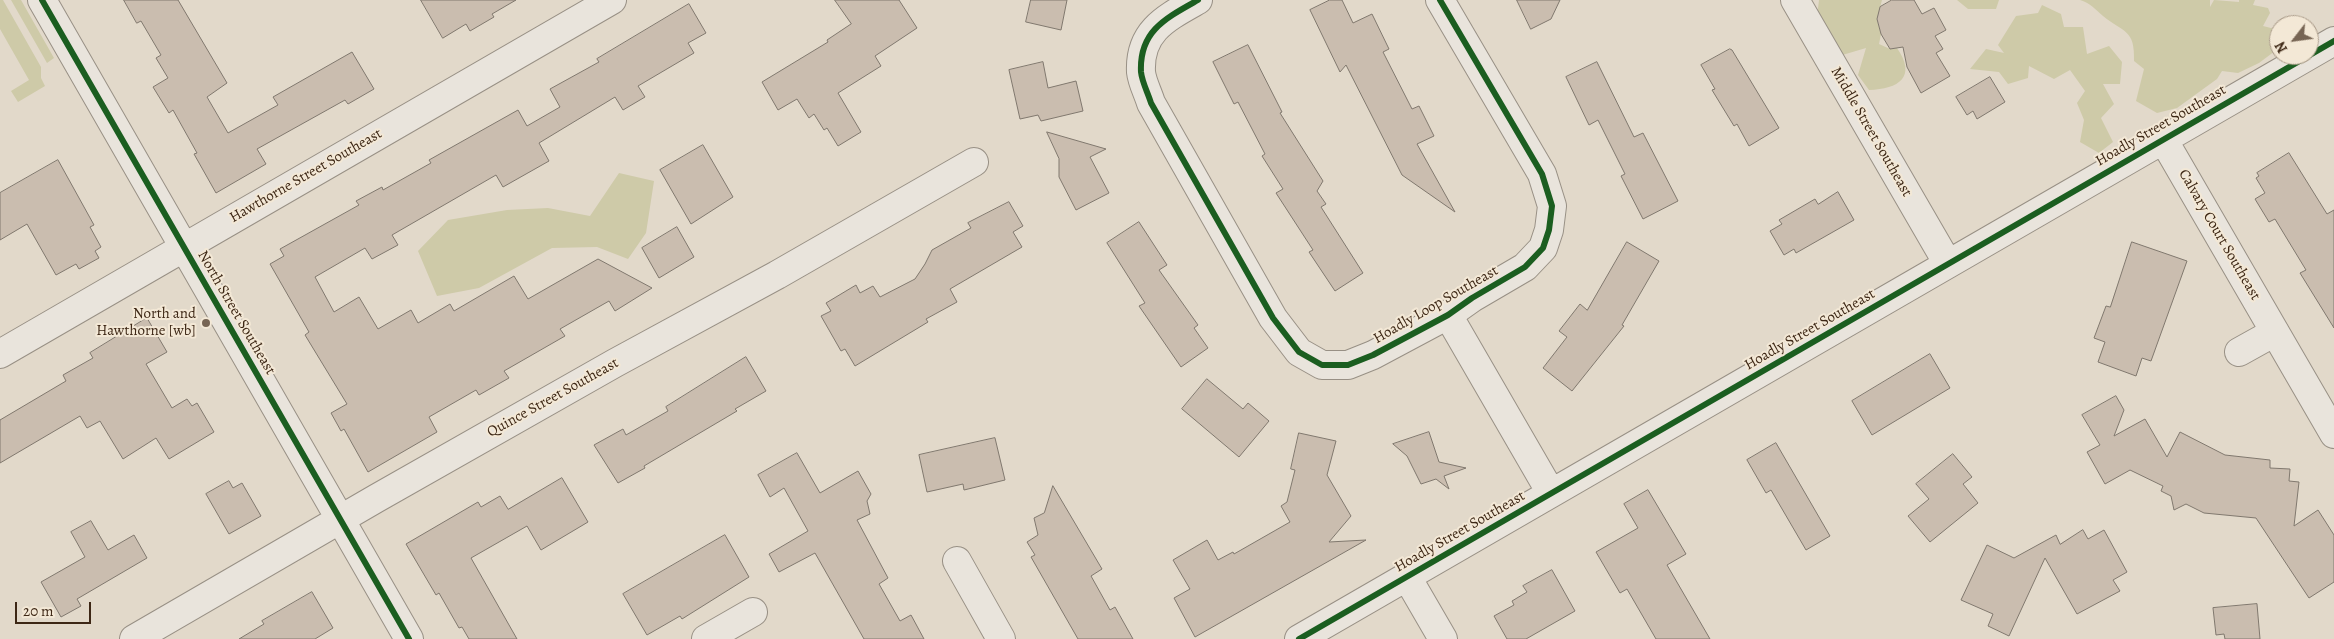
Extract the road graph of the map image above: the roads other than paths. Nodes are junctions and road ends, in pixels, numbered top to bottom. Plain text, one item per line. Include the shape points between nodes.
1 (42, 0) edge
2 (612, 0) edge
3 (1198, 0) edge
4 (1440, 0) edge
5 (1795, 0) edge
6 (2334, 41) edge
7 (2163, 139) junction
8 (974, 162) dead end
9 (184, 246) junction
10 (1948, 264) junction
11 (1448, 316) junction
12 (2275, 332) junction
13 (2239, 352) dead end
14 (0, 354) edge
15 (2334, 434) edge
16 (1552, 493) junction
17 (339, 519) junction
18 (957, 561) dead end
19 (1407, 577) junction
20 (752, 612) dead end
21 (134, 639) edge
22 (409, 639) edge
23 (706, 639) edge
24 (1001, 639) edge
25 (1299, 639) edge
26 (1443, 639) edge

1 - 9 street, North Street Southeast
2 - 9 street, Hawthorne Street Southeast
3 - 11 street, Hoadly Loop Southeast via 1163,20 1144,44 1141,74 1151,102 1170,137 1273,318 1298,352 1322,364 1348,365 1373,356
4 - 11 street, Hoadly Loop Southeast via 1542,174 1552,206 1543,248 1525,267
5 - 10 street, Middle Street Southeast
6 - 7 street, Hoadly Street Southeast
7 - 10 street, Hoadly Street Southeast
7 - 12 street, Calvary Court Southeast
8 - 17 street, Quince Street Southeast
9 - 14 street, Hawthorne Street Southeast
9 - 17 street, North Street Southeast
10 - 16 street, Hoadly Street Southeast
11 - 16 street, Hoadly Loop Southeast
12 - 13 street
12 - 15 street, Calvary Court Southeast
16 - 19 street, Hoadly Street Southeast
17 - 21 street, Quince Street Southeast
17 - 22 street, North Street Southeast
18 - 24 street
19 - 25 street, Hoadly Street Southeast
19 - 26 street
20 - 23 street

